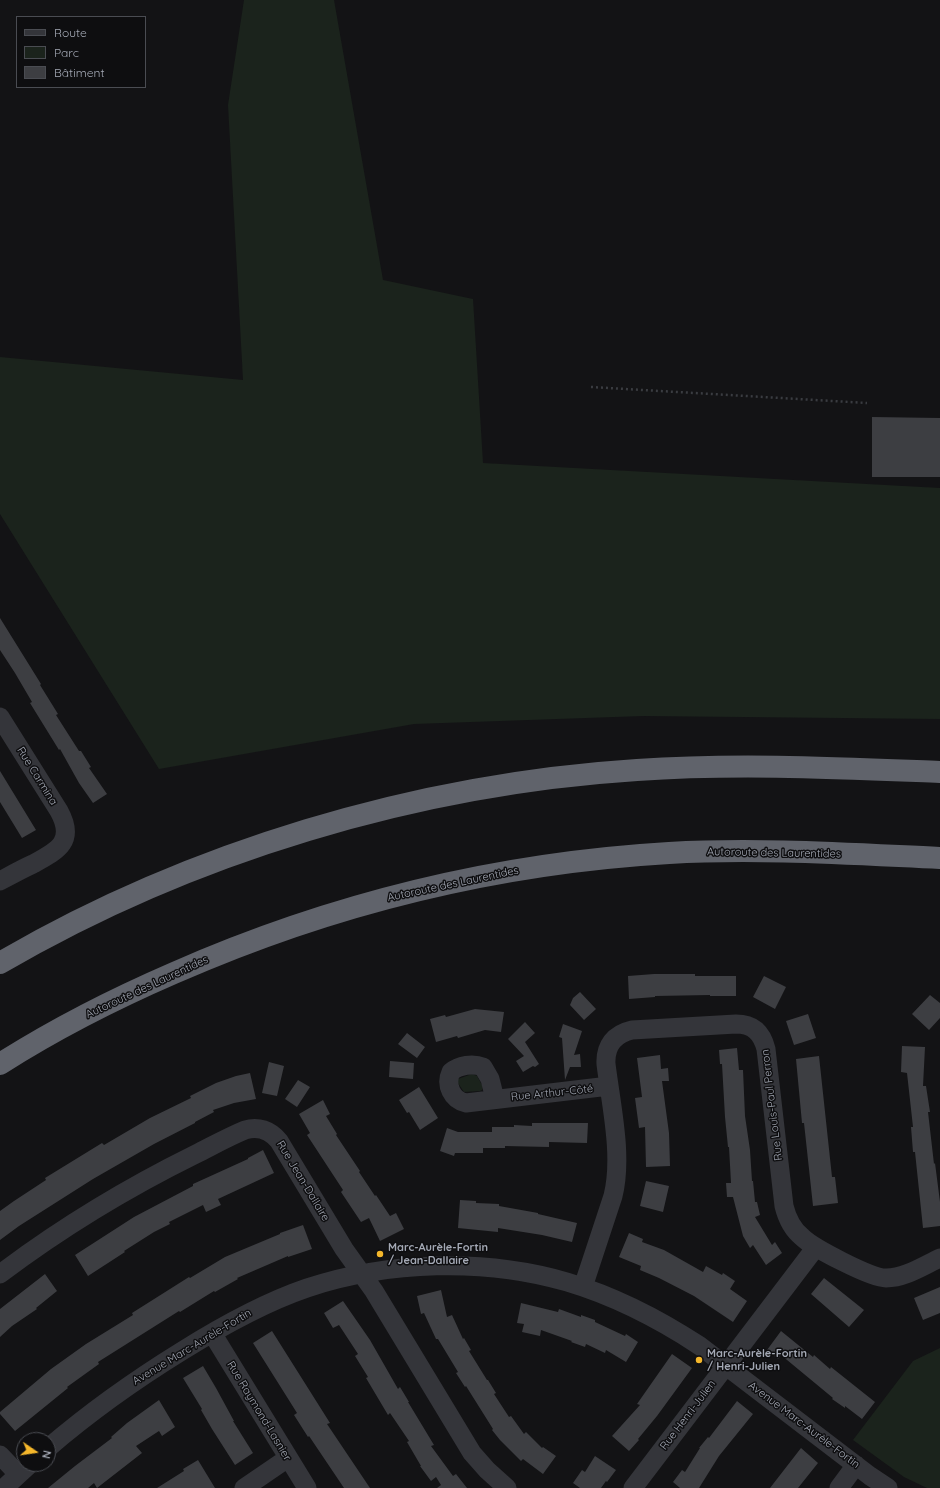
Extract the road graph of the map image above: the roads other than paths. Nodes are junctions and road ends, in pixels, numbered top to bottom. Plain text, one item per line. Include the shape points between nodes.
1 (0, 717) edge
2 (940, 772) edge
3 (940, 858) edge
4 (0, 881) edge
5 (0, 963) edge
6 (0, 1064) edge
7 (609, 1086) junction
8 (495, 1099) dead end
9 (816, 1247) junction
10 (940, 1258) edge
11 (0, 1274) edge
12 (361, 1274) junction
13 (583, 1287) junction
14 (212, 1333) junction
15 (726, 1366) junction
16 (56, 1442) edge
17 (0, 1455) edge
18 (288, 1458) junction
19 (16, 1464) edge
20 (856, 1465) junction
21 (21, 1472) edge
22 (4, 1488) edge
23 (244, 1488) edge
24 (307, 1488) edge
25 (507, 1488) edge
26 (633, 1488) edge
27 (839, 1488) edge
28 (888, 1488) edge

1 - 4 street, Rue Carmina via 64,819 66,828 65,837 54,852
2 - 5 highway via 781,766 689,767 568,776 457,793 345,819 245,850 95,912
3 - 6 highway, Autoroute des Laurentides via 824,853 671,853 546,866 447,884 356,906 237,946 122,996
7 - 8 street, Rue Arthur-Côté
7 - 9 street, Rue Louis-Paul Perron via 606,1058 608,1049 616,1036 626,1031 741,1024 758,1031 766,1049 786,1213 796,1232
7 - 13 street, Rue Louis-Paul Perron via 617,1156 616,1180
9 - 10 street, Rue Louis-Paul Perron via 881,1278 901,1276
9 - 15 street, Rue Henri-Julien
11 - 12 street, Rue Jean-Dallaire via 128,1189 239,1132 254,1128 268,1131 279,1141
12 - 13 street, Avenue Marc-Aurèle-Fortin via 421,1266 478,1267 525,1273
12 - 14 street, Avenue Marc-Aurèle-Fortin via 279,1298
12 - 25 street, Rue Jean-Dallaire via 374,1291 472,1453
13 - 15 street, Avenue Marc-Aurèle-Fortin via 672,1328
14 - 16 street, Avenue Marc-Aurèle-Fortin via 138,1379
14 - 18 street, Rue Raymond-Lasnier
15 - 20 street, Avenue Marc-Aurèle-Fortin
15 - 26 street, Rue Henri-Julien
17 - 19 street
18 - 23 street
18 - 24 street, Rue Raymond-Lasnier
20 - 27 street
20 - 28 street, Avenue Marc-Aurèle-Fortin
21 - 22 street

